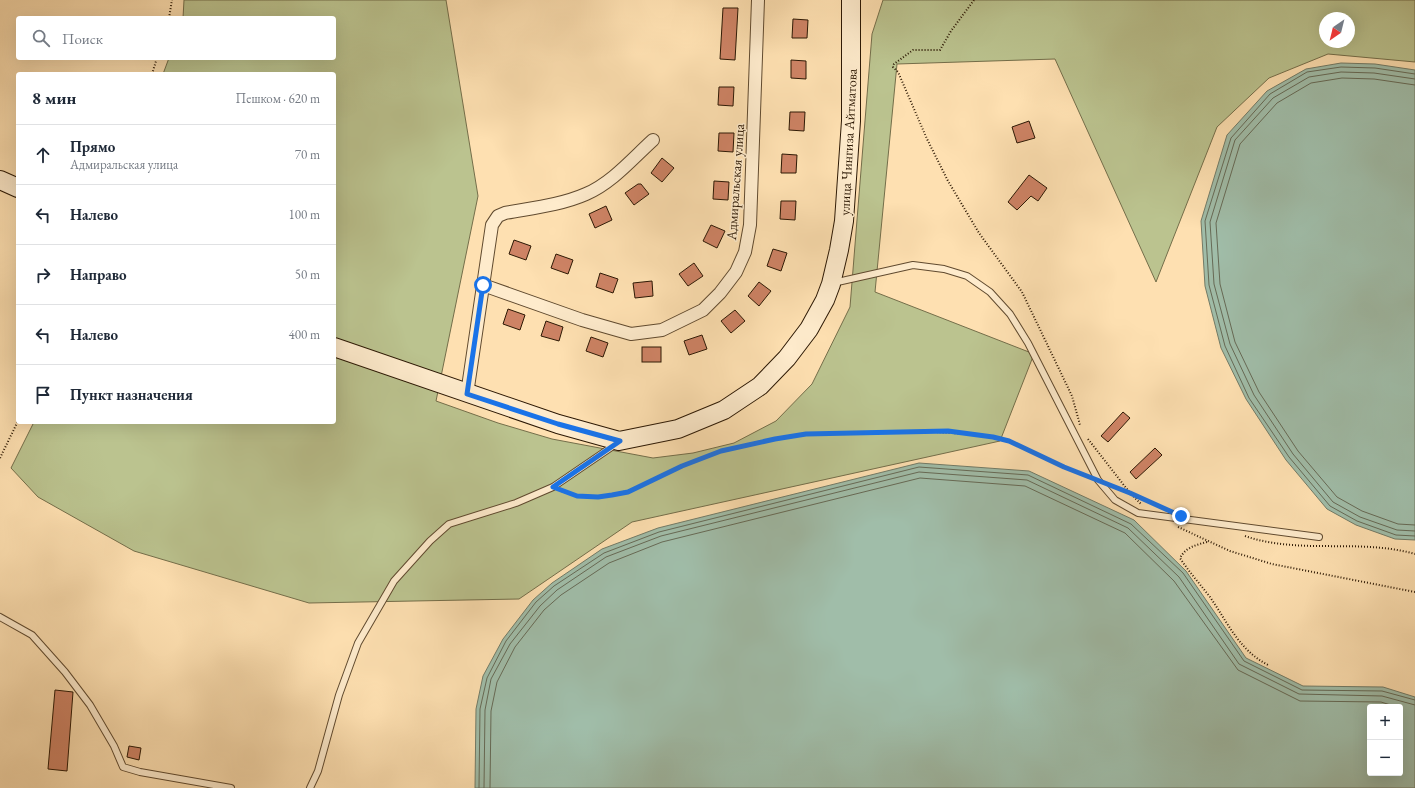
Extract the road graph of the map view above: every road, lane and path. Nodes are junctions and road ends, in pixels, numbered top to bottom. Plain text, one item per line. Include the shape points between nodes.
1 (172, 0) edge
2 (758, 0) edge
3 (847, 0) edge
4 (851, 0) edge
5 (974, 0) edge
6 (169, 16) edge
7 (156, 60) edge
8 (153, 72) edge
9 (653, 140) dead end
10 (0, 180) edge
11 (16, 187) edge
12 (831, 284) junction
13 (483, 285) junction
14 (336, 348) edge
15 (467, 394) junction
16 (17, 424) edge
17 (1081, 430) dead end
18 (1086, 437) dead end
19 (620, 441) junction
20 (0, 458) edge
21 (1098, 480) junction
22 (553, 487) junction
23 (1130, 493) junction
24 (1168, 510) dead end
25 (1159, 516) junction
26 (1242, 535) dead end
27 (1319, 537) dead end
28 (1209, 542) junction
29 (1415, 554) edge
30 (1415, 592) edge
31 (0, 617) edge
32 (1268, 665) dead end
33 (231, 788) edge
34 (310, 788) edge

1 - 6 path
2 - 13 street, Адмиральская улица via 750,225 745,252 736,272 704,310 662,330 631,334 582,320
3 - 4 street
4 - 12 street, улица Чингиза Айтматова via 851,121 844,221
5 - 17 path via 940,50 913,50 893,67 898,72 927,139 958,199 978,233 1022,292 1072,396
7 - 8 path
9 - 13 street via 611,178 587,194 564,202 498,216 492,225
10 - 11 street
12 - 19 street, улица Чингиза Айтматова via 809,329 787,358 760,386 724,410 678,429
12 - 21 lane via 913,265 944,269 967,276 990,292 1010,314 1028,343
13 - 15 street
14 - 15 street
15 - 19 street
16 - 20 path
18 - 23 path
19 - 22 lane
21 - 22 path via 1009,441 948,431 820,433 775,439 721,451 682,466 628,492 598,497 577,496
21 - 23 path
21 - 25 lane via 1115,500 1138,513
22 - 34 lane via 516,503 449,524 394,581 358,643 318,771
23 - 24 path
23 - 25 path
25 - 27 lane
25 - 28 path
26 - 29 path via 1261,542 1286,546 1378,547
28 - 30 path via 1272,564
28 - 32 path via 1189,548 1180,558 1239,642 1256,659
31 - 33 lane via 32,635 65,672 90,705 123,767

